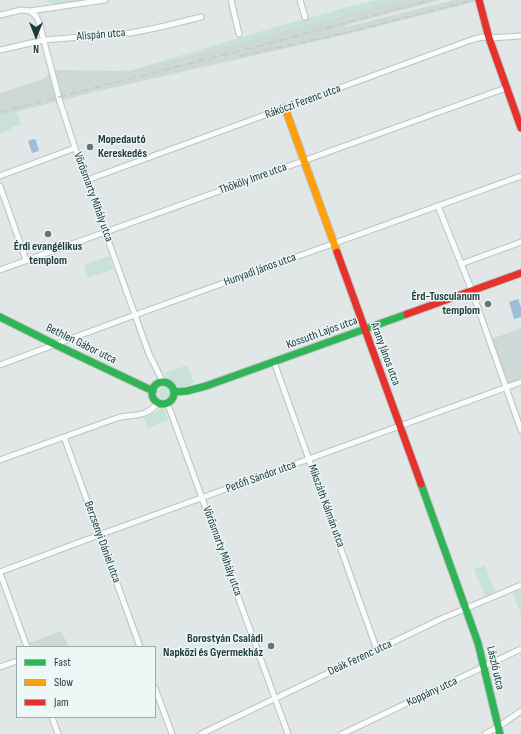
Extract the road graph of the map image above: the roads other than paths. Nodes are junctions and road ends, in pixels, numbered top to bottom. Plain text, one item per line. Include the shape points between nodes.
1 (106, 0) edge
2 (231, 0) edge
3 (300, 0) edge
4 (479, 0) edge
5 (30, 11) junction
6 (0, 16) edge
7 (201, 17) dead end
8 (305, 17) dead end
9 (239, 34) dead end
10 (521, 36) edge
11 (489, 38) junction
12 (44, 40) junction
13 (0, 50) edge
14 (506, 88) junction
15 (285, 108) junction
16 (521, 128) edge
17 (75, 148) junction
18 (303, 161) junction
19 (0, 176) edge
20 (521, 176) edge
21 (87, 180) junction
22 (0, 186) edge
23 (438, 206) junction
24 (106, 232) junction
25 (521, 242) edge
26 (334, 244) junction
27 (26, 260) junction
28 (461, 264) junction
29 (0, 270) edge
30 (521, 273) edge
31 (472, 291) junction
32 (135, 315) junction
33 (0, 317) edge
34 (365, 329) junction
35 (56, 345) junction
36 (274, 362) junction
37 (0, 366) edge
38 (163, 382) junction
39 (521, 382) edge
40 (506, 388) junction
41 (152, 391) junction
42 (175, 392) junction
43 (158, 403) junction
44 (167, 404) junction
45 (400, 426) junction
46 (521, 430) edge
47 (64, 437) junction
48 (309, 459) junction
49 (0, 460) edge
50 (203, 498) junction
51 (99, 535) junction
52 (0, 572) edge
53 (521, 585) edge
54 (466, 608) junction
55 (27, 646) edge
56 (140, 646) edge
57 (521, 649) edge
58 (377, 650) junction
59 (16, 661) edge
60 (0, 667) edge
61 (484, 667) junction
62 (156, 691) edge
63 (275, 698) junction
64 (521, 711) edge
65 (52, 718) edge
66 (499, 731) edge
67 (58, 734) edge
68 (172, 734) edge
69 (201, 734) edge
70 (288, 734) edge
71 (342, 734) edge
72 (485, 734) edge

1 - 5 street
2 - 9 street
3 - 8 street
4 - 11 street
5 - 6 street via 20,10
5 - 12 street, Vörösmarty Mihály utca via 36,16
7 - 12 street, Alispán utca via 131,33
10 - 11 street, Rákóczi Ferenc utca
11 - 14 street
11 - 15 street, Rákóczi Ferenc utca via 471,40
12 - 13 street, Alispán utca
12 - 17 street, Vörösmarty Mihály utca
14 - 16 street
14 - 18 street, Thököly Imre utca
15 - 18 street, Arany János utca
15 - 21 street, Rákóczi Ferenc utca
17 - 19 street
17 - 21 street, Vörösmarty Mihály utca
18 - 24 street, Thököly Imre utca
18 - 26 street, Arany János utca
20 - 23 street, Hunyadi János utca
21 - 24 street, Vörösmarty Mihály utca
22 - 27 street
23 - 26 street, Hunyadi János utca
23 - 28 street
24 - 27 street, Thököly Imre utca
24 - 32 street, Vörösmarty Mihály utca
25 - 28 street
26 - 32 street, Hunyadi János utca
26 - 34 street, Arany János utca
27 - 29 street, Thököly Imre utca
28 - 31 street
30 - 31 street, Kossuth Lajos utca
31 - 34 street, Kossuth Lajos utca
31 - 40 street
32 - 35 street, Hunyadi János utca
32 - 38 street, Vörösmarty Mihály utca via 149,354
33 - 35 street, Bethlen Gábor utca
34 - 36 street, Kossuth Lajos utca
34 - 45 street, Arany János utca
35 - 37 street, Hunyadi János utca
35 - 41 street, Bethlen Gábor utca
36 - 42 street, Kossuth Lajos utca via 202,388
36 - 48 street, Mikszáth Kálmán utca
38 - 41 street via 156,385
38 - 42 street via 170,384
39 - 40 street, Petőfi Sándor utca
40 - 45 street, Petőfi Sándor utca
40 - 46 street
41 - 43 street via 153,398
42 - 44 street via 173,399
43 - 44 street
43 - 47 street via 142,415 117,418
44 - 50 street, Vörösmarty Mihály utca
45 - 48 street, Petőfi Sándor utca
45 - 54 street, Arany János utca
47 - 49 street
47 - 51 street, Berzsenyi Dániel utca
48 - 50 street, Petőfi Sándor utca
48 - 58 street, Mikszáth Kálmán utca
50 - 51 street, Petőfi Sándor utca
50 - 63 street, Vörösmarty Mihály utca
51 - 52 street, Petőfi Sándor utca
51 - 56 street, Berzsenyi Dániel utca
52 - 55 street
53 - 54 street, Deák Ferenc utca
54 - 58 street, Deák Ferenc utca
54 - 61 street, László utca
57 - 61 street, Koppány utca
58 - 63 street, Deák Ferenc utca
59 - 60 street
61 - 66 street, László utca
61 - 71 street, Koppány utca
62 - 68 street
63 - 69 street, Deák Ferenc utca
63 - 70 street, Vörösmarty Mihály utca
64 - 66 street
65 - 67 street
66 - 72 street

